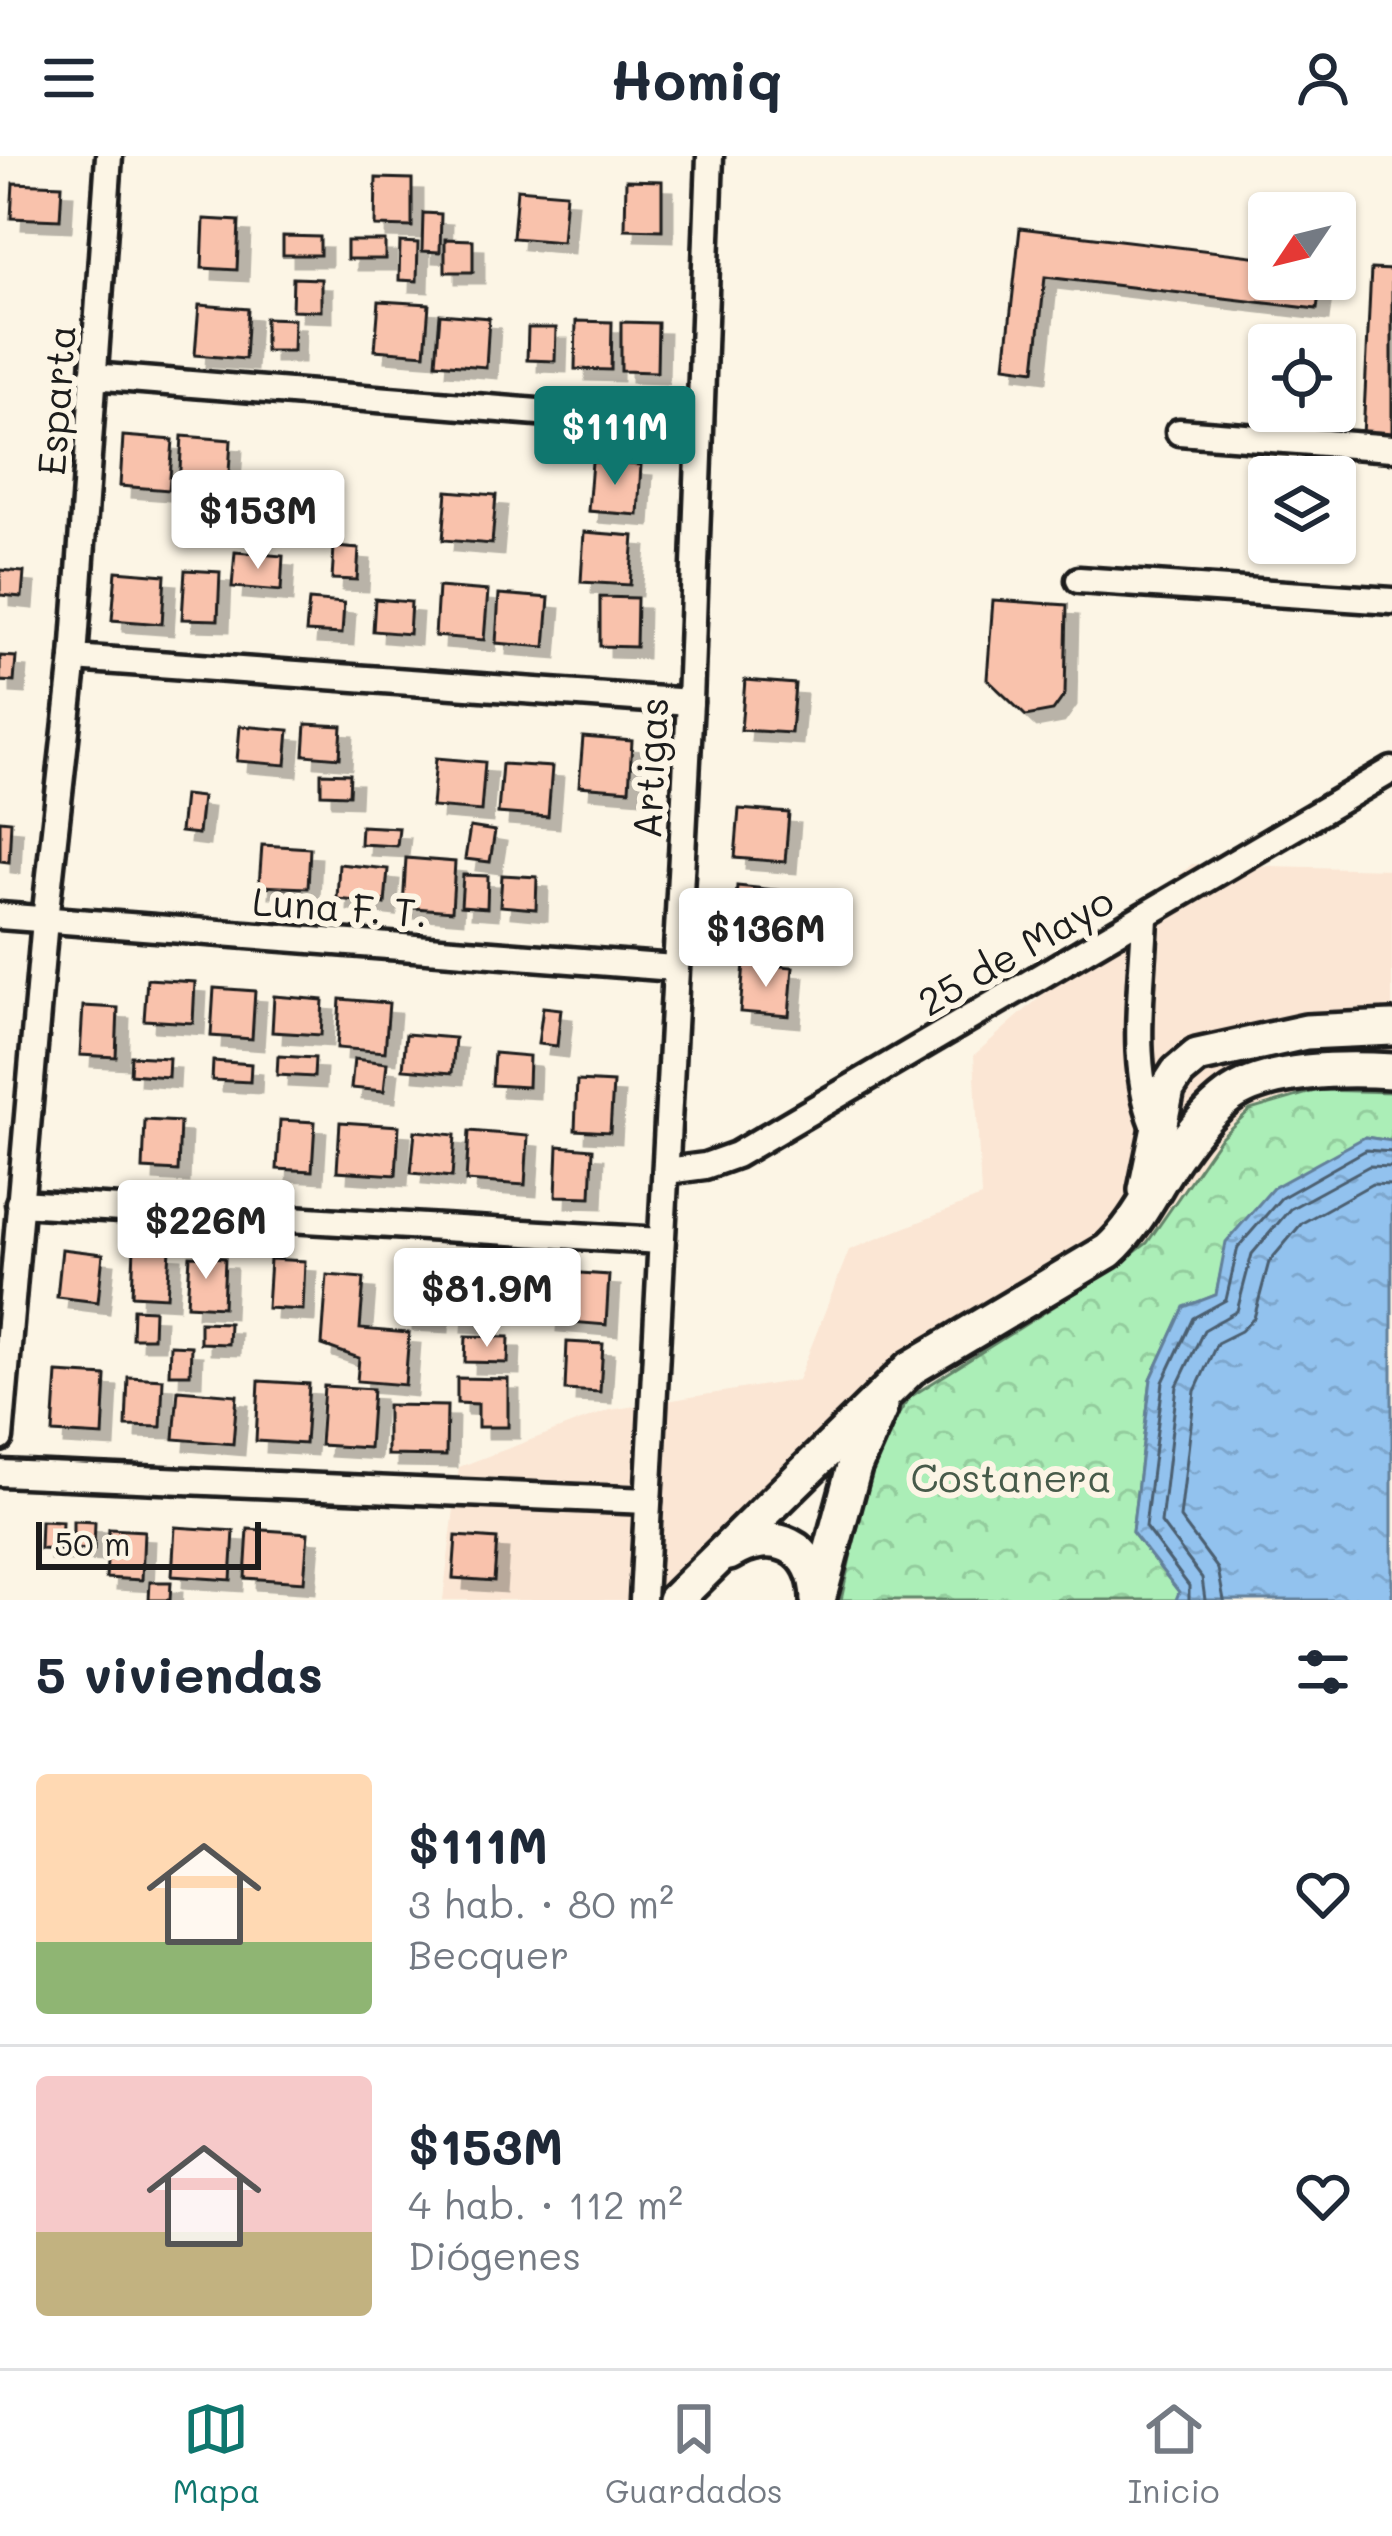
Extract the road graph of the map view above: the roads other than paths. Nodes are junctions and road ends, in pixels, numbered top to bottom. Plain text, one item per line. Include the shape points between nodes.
1 (109, 156) edge
2 (710, 156) edge
3 (92, 376) junction
4 (698, 425) junction
5 (1179, 432) dead end
6 (1392, 448) edge
7 (1079, 580) dead end
8 (1392, 602) edge
9 (74, 658) junction
10 (690, 702) junction
11 (1392, 770) edge
12 (0, 916) edge
13 (1145, 916) junction
14 (45, 920) junction
15 (674, 968) junction
16 (1392, 1028) edge
17 (1392, 1071) edge
18 (1167, 1140) junction
19 (667, 1171) junction
20 (19, 1204) junction
21 (661, 1241) junction
22 (889, 1389) junction
23 (0, 1438) edge
24 (0, 1473) edge
25 (648, 1501) junction
26 (722, 1557) junction
27 (643, 1600) edge
28 (675, 1600) edge
29 (818, 1600) edge

1 - 3 street, Esparta
2 - 4 street, Artigas
3 - 4 street
3 - 9 street, Esparta
4 - 10 street, Artigas
5 - 6 street
7 - 8 street
9 - 10 street
9 - 14 street, Esparta
10 - 15 street, Artigas
11 - 13 street, 25 de Mayo
12 - 14 street, Luna F. T.
13 - 18 street via 1141,1058 1146,1104
13 - 19 street, 25 de Mayo via 736,1155
14 - 15 street, Luna F. T.
14 - 20 street, Esparta
15 - 19 street, Artigas
16 - 18 main road via 1306,1031 1197,1056 1167,1089
17 - 18 main road via 1250,1084
18 - 22 main road via 1143,1210 1108,1251 942,1346
19 - 21 street, Artigas
20 - 21 street
20 - 23 street, Esparta
21 - 25 street, Artigas
22 - 26 main road
22 - 29 main road via 854,1467
24 - 25 street
25 - 27 street, Artigas
26 - 28 main road
26 - 29 main road via 752,1542 787,1544 813,1568

